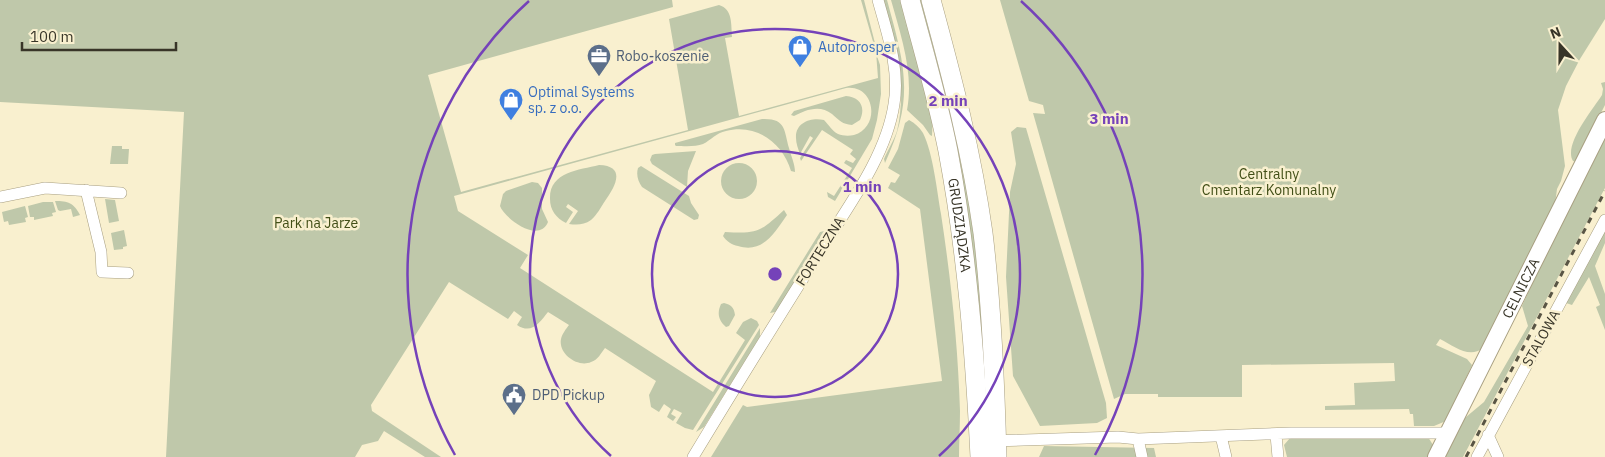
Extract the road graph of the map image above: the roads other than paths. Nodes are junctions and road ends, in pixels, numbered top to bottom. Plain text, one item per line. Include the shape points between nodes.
1 (878, 0) edge
2 (910, 0) edge
3 (931, 0) edge
4 (1605, 120) edge
5 (86, 190) junction
6 (121, 193) dead end
7 (0, 197) edge
8 (1605, 220) edge
9 (128, 273) dead end
10 (1448, 433) junction
11 (1276, 435) junction
12 (1488, 435) junction
13 (1221, 436) junction
14 (1138, 439) junction
15 (988, 449) edge
16 (693, 457) edge
17 (1142, 457) edge
18 (1226, 457) edge
19 (1278, 457) edge
20 (1436, 457) edge
21 (1476, 457) edge
22 (1498, 457) edge

1 - 16 street, FORTECZNA via 890,44 896,87 885,142
2 - 15 main road, GRUDZIĄDZKA via 933,86 952,177
3 - 15 main road, GRUDZIĄDZKA via 969,150 982,232 993,346
4 - 10 street, CELNICZA
5 - 6 street
5 - 7 street via 45,188
5 - 9 street via 101,252 102,272
8 - 12 street, STALOWA
10 - 11 street
10 - 20 street, CELNICZA
11 - 13 street
11 - 19 street
12 - 21 street, STALOWA
12 - 22 street
13 - 14 street
13 - 18 street
14 - 15 street via 1118,437
14 - 17 street

